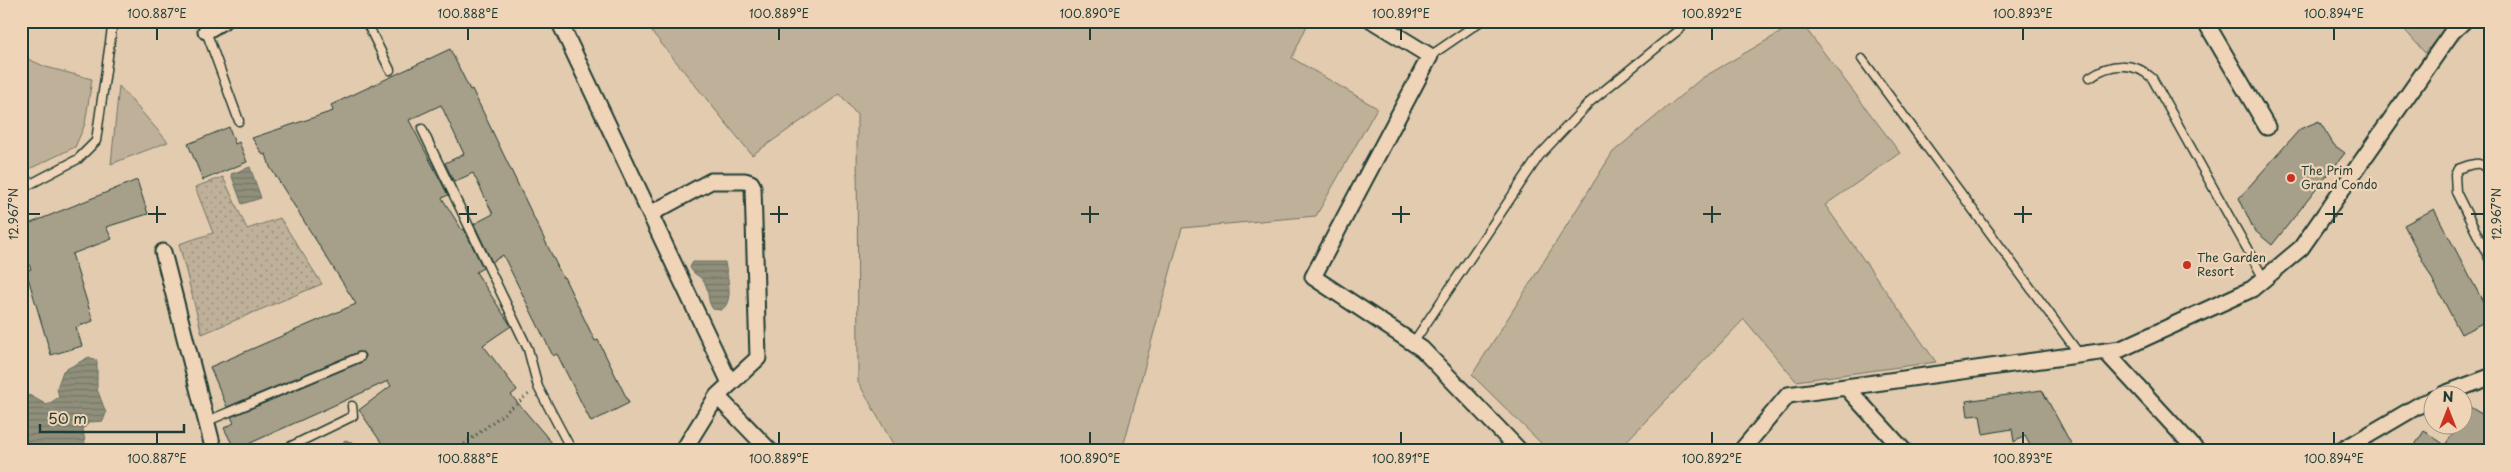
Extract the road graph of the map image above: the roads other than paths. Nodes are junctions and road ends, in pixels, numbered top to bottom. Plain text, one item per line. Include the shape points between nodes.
1 (113, 21) edge
2 (223, 21) edge
3 (366, 21) edge
4 (560, 21) edge
5 (1373, 21) edge
6 (1481, 21) edge
7 (2206, 21) edge
8 (2464, 21) edge
9 (1680, 28) dead end
10 (206, 31) joint
11 (1430, 56) junction
12 (1862, 59) dead end
13 (390, 70) dead end
14 (2090, 76) dead end
15 (239, 121) dead end
16 (2267, 127) dead end
17 (422, 129) dead end
18 (2490, 175) edge
19 (21, 189) edge
20 (650, 214) junction
21 (163, 252) dead end
22 (2490, 260) edge
23 (2264, 279) junction
24 (1413, 343) junction
25 (2105, 352) junction
26 (2080, 355) junction
27 (360, 357) dead end
28 (2490, 377) edge
29 (730, 382) junction
30 (2471, 384) edge
31 (1846, 387) junction
32 (718, 396) junction
33 (2424, 405) edge
34 (352, 406) dead end
35 (205, 422) junction
36 (2344, 450) edge
37 (214, 451) edge
38 (281, 451) edge
39 (572, 451) edge
40 (683, 451) edge
41 (770, 451) edge
42 (1520, 451) edge
43 (1741, 451) edge
44 (1904, 451) edge
45 (2197, 451) edge

1 - 19 lane via 96,141 78,159
2 - 10 street
3 - 13 lane
4 - 20 street
5 - 11 street
6 - 11 lane
7 - 16 street
8 - 23 street via 2452,32 2301,248
9 - 24 lane via 1590,102 1539,156
10 - 15 lane
11 - 24 street via 1313,277
12 - 26 lane
14 - 23 lane via 2100,69 2117,65 2137,68 2152,78
17 - 39 lane via 528,349 538,387
18 - 22 lane via 2482,163 2477,162 2458,170 2455,182 2456,192
20 - 29 street
20 - 29 street via 711,181 745,181 753,187 759,351 758,358
21 - 35 street
23 - 25 street via 2252,289 2122,349
24 - 42 street
25 - 26 street
25 - 45 street
26 - 31 street
27 - 35 lane
28 - 30 street
29 - 32 street
31 - 43 street via 1788,395
31 - 44 street
32 - 40 street
32 - 41 street
33 - 36 street
34 - 38 lane via 353,416
35 - 37 street

